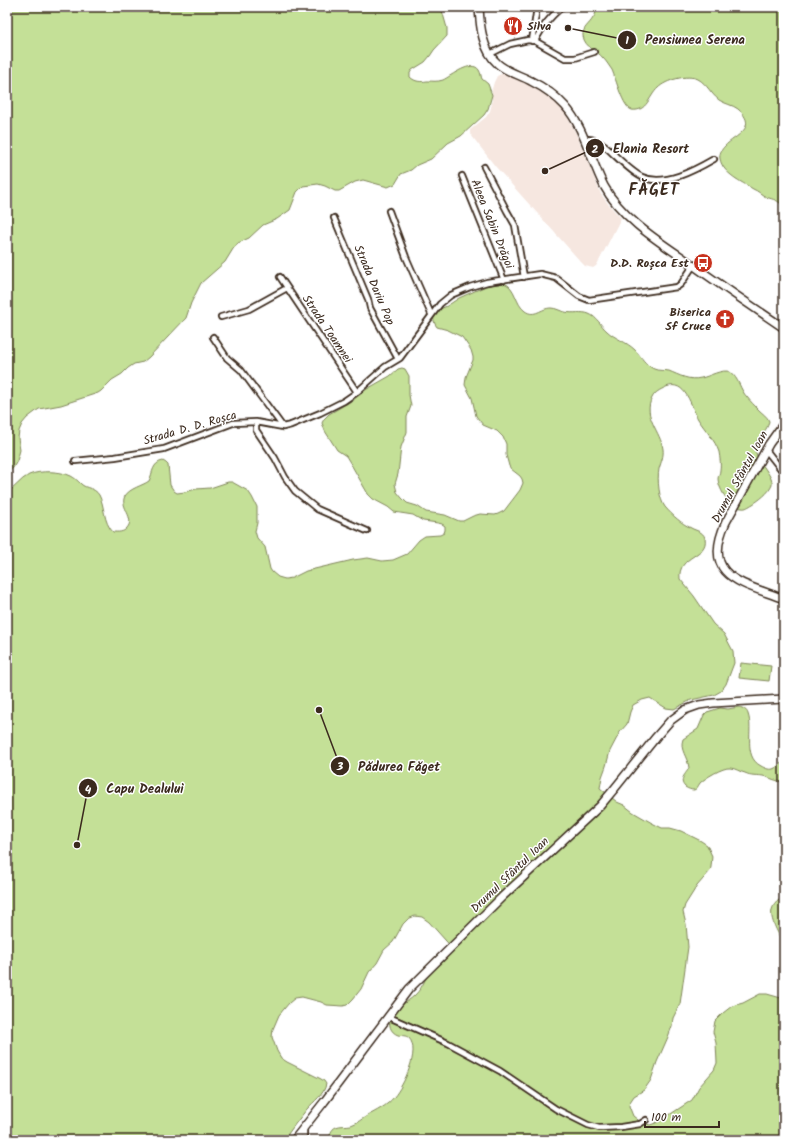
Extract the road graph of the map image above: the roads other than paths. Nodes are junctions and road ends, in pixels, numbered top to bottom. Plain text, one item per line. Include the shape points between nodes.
1 (479, 7) edge
2 (537, 7) edge
3 (562, 7) edge
4 (534, 41) junction
5 (594, 52) dead end
6 (490, 54) junction
7 (584, 139) junction
8 (714, 159) dead end
9 (484, 167) dead end
10 (462, 176) dead end
11 (389, 211) dead end
12 (334, 218) dead end
13 (693, 266) junction
14 (524, 276) junction
15 (280, 277) dead end
16 (504, 280) junction
17 (287, 288) junction
18 (432, 314) junction
19 (221, 317) dead end
20 (784, 328) edge
21 (213, 337) dead end
22 (398, 359) junction
23 (357, 392) junction
24 (256, 422) junction
25 (784, 423) edge
26 (283, 427) junction
27 (766, 450) junction
28 (75, 461) dead end
29 (784, 473) edge
30 (367, 531) dead end
31 (784, 599) edge
32 (784, 699) edge
33 (389, 1017) junction
34 (646, 1120) dead end
35 (304, 1128) junction
36 (294, 1140) edge
37 (304, 1140) edge

1 - 6 main road via 483,37
2 - 4 street
3 - 4 street via 550,17
4 - 5 street via 565,58 575,58
4 - 6 street via 510,44
6 - 7 main road via 499,65 530,80 556,98 572,114
7 - 8 street via 590,138 602,144 634,171 648,179 659,180 685,174
7 - 13 main road via 607,193 616,204 636,223
9 - 14 street via 515,225
10 - 16 street, Aleea Sabin Drăgoi
11 - 18 street via 406,257
12 - 22 street, Strada Dariu Pop via 370,308
13 - 14 street, Strada D. D. Roșca via 677,287 589,300 579,296 556,278 540,274
13 - 20 main road
14 - 16 street, Strada D. D. Roșca
15 - 17 street, Strada Toamnei
16 - 18 street, Strada D. D. Roșca via 487,282 451,295
17 - 19 street via 249,309
17 - 23 street, Strada Toamnei
18 - 22 street, Strada D. D. Roșca
21 - 26 street
22 - 23 street, Strada D. D. Roșca
23 - 26 street, Strada D. D. Roșca via 326,410
24 - 26 street, Strada D. D. Roșca
24 - 28 street, Strada D. D. Roșca via 233,423 164,449
24 - 30 street via 256,430 295,491 317,509
25 - 27 main road, Drumul Sfântul Ioan
27 - 29 street
27 - 31 main road, Drumul Sfântul Ioan via 722,530 719,553 722,567 731,577
32 - 33 main road, Drumul Sfântul Ioan via 699,705 685,710 674,718 600,806 503,896 409,989
33 - 34 street via 448,1043 500,1071 556,1109 588,1125 621,1128
33 - 35 main road, Drumul Sfântul Ioan
35 - 36 main road, Drumul Sfântul Ioan
35 - 37 street

